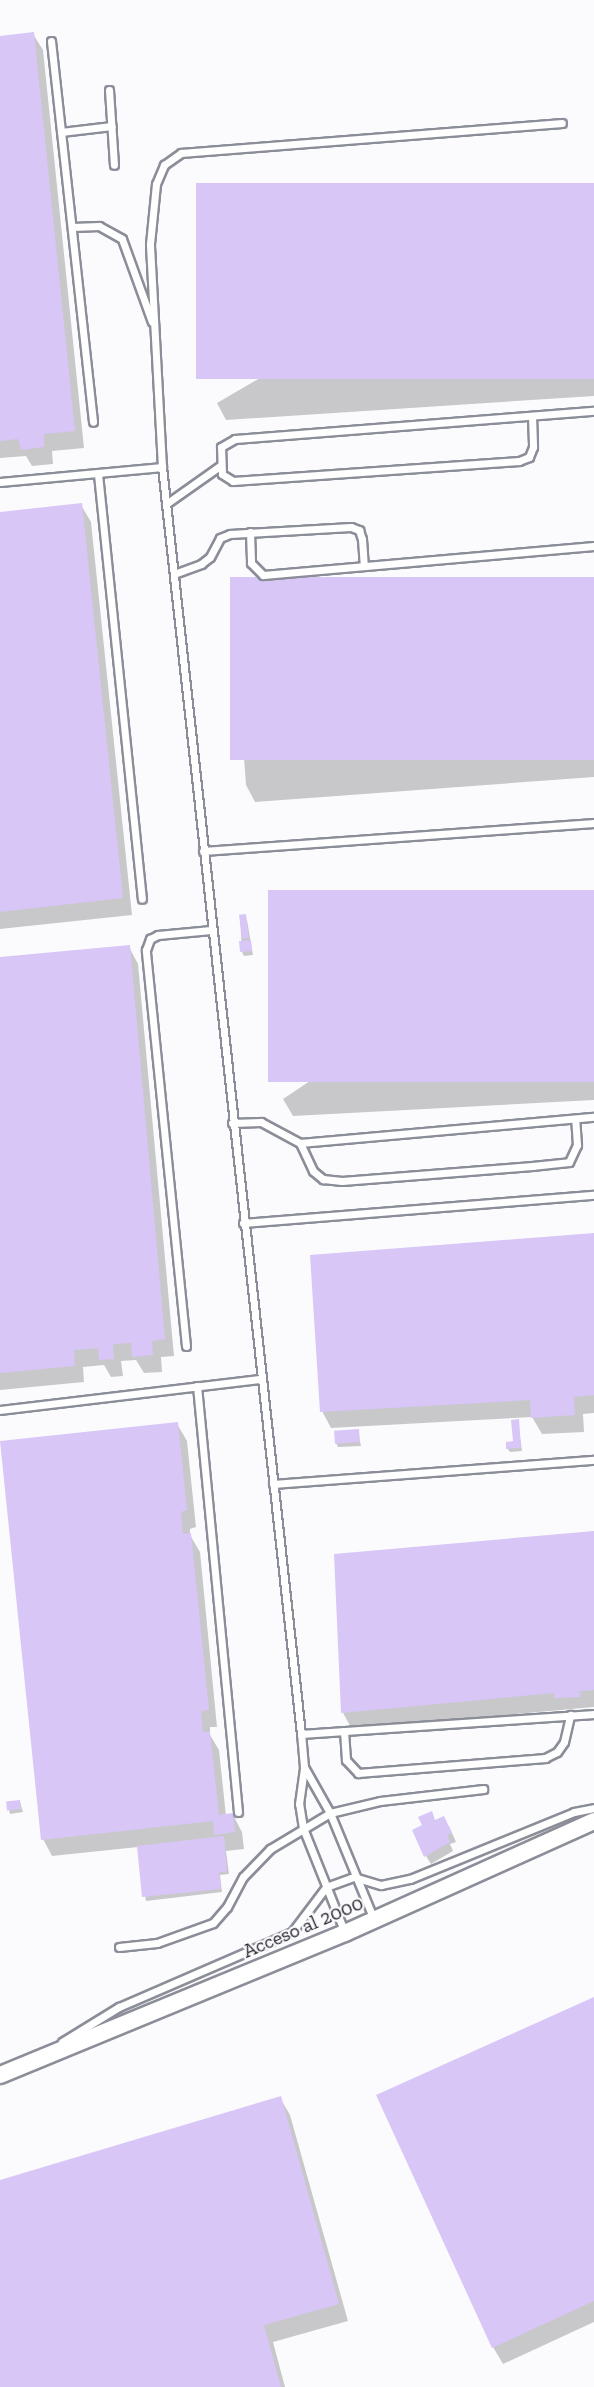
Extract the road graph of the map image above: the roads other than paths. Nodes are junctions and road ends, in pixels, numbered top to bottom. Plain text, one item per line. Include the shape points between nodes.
1 (51, 41) dead end
2 (109, 90) dead end
3 (562, 123) dead end
4 (112, 126) junction
5 (61, 132) junction
6 (114, 165) dead end
7 (72, 228) junction
8 (155, 330) junction
9 (594, 411) edge
10 (532, 416) junction
11 (93, 422) dead end
12 (221, 465) junction
13 (162, 467) junction
14 (98, 474) junction
15 (0, 482) edge
16 (166, 504) junction
17 (250, 532) junction
18 (594, 546) edge
19 (364, 566) junction
20 (174, 574) junction
21 (594, 823) edge
22 (203, 851) junction
23 (142, 899) dead end
24 (211, 930) junction
25 (594, 1118) edge
26 (575, 1119) junction
27 (232, 1123) junction
28 (300, 1143) junction
29 (594, 1195) edge
30 (243, 1223) junction
31 (186, 1346) dead end
32 (260, 1379) junction
33 (196, 1386) junction
34 (0, 1410) edge
35 (594, 1460) edge
36 (273, 1484) junction
37 (594, 1714) edge
38 (570, 1715) junction
39 (344, 1731) junction
40 (301, 1734) junction
41 (304, 1767) junction
42 (483, 1789) dead end
43 (594, 1808) edge
44 (238, 1812) dead end
45 (330, 1813) junction
46 (594, 1821) edge
47 (303, 1828) junction
48 (354, 1877) junction
49 (326, 1887) junction
50 (374, 1920) junction
51 (345, 1933) junction
52 (119, 1947) dead end
53 (25, 2064) junction
54 (0, 2075) edge

1 - 5 lane
2 - 4 lane
3 - 8 lane via 181,153 164,165 156,184 150,244
4 - 5 lane
4 - 6 lane
5 - 7 lane
7 - 8 lane via 99,226 122,239
7 - 11 lane
8 - 13 lane
9 - 10 lane
10 - 12 lane via 235,439 222,447
10 - 12 lane via 533,447 529,458 519,461 233,481 225,479
12 - 16 lane
13 - 14 lane
13 - 16 lane
14 - 15 lane
14 - 23 lane
16 - 20 lane
17 - 19 lane via 351,527 359,530
17 - 19 lane via 251,563 263,575
17 - 20 lane via 220,538 210,557
18 - 19 lane
20 - 22 lane
21 - 22 lane
22 - 24 lane
24 - 27 lane
24 - 31 lane via 158,935 150,939 146,950
25 - 26 lane
26 - 28 lane
26 - 28 lane via 577,1145 569,1162 532,1166 342,1181 323,1179 313,1170
27 - 28 lane via 261,1122
27 - 30 lane
29 - 30 lane
30 - 32 lane
32 - 33 lane
32 - 36 lane
33 - 34 lane
33 - 44 lane
35 - 36 lane
36 - 40 lane
37 - 38 lane
38 - 39 lane
38 - 39 lane via 564,1742 557,1752 545,1758 358,1773 346,1760
39 - 40 lane
40 - 41 lane
41 - 45 lane
41 - 47 lane via 299,1804
42 - 45 lane via 380,1801
43 - 48 lane, Acceso al 2000 via 574,1812 410,1879 381,1885
45 - 47 lane
45 - 48 lane
46 - 50 street, Acceso al 2000
47 - 49 lane
47 - 52 lane via 263,1856 243,1877 213,1923 157,1943
48 - 49 lane
48 - 50 lane
49 - 51 lane
49 - 53 lane, Acceso al 2000 via 292,1932 119,2007
50 - 51 street, Acceso al 2000
51 - 53 street, Acceso al 2000
53 - 54 street, Acceso al 2000

